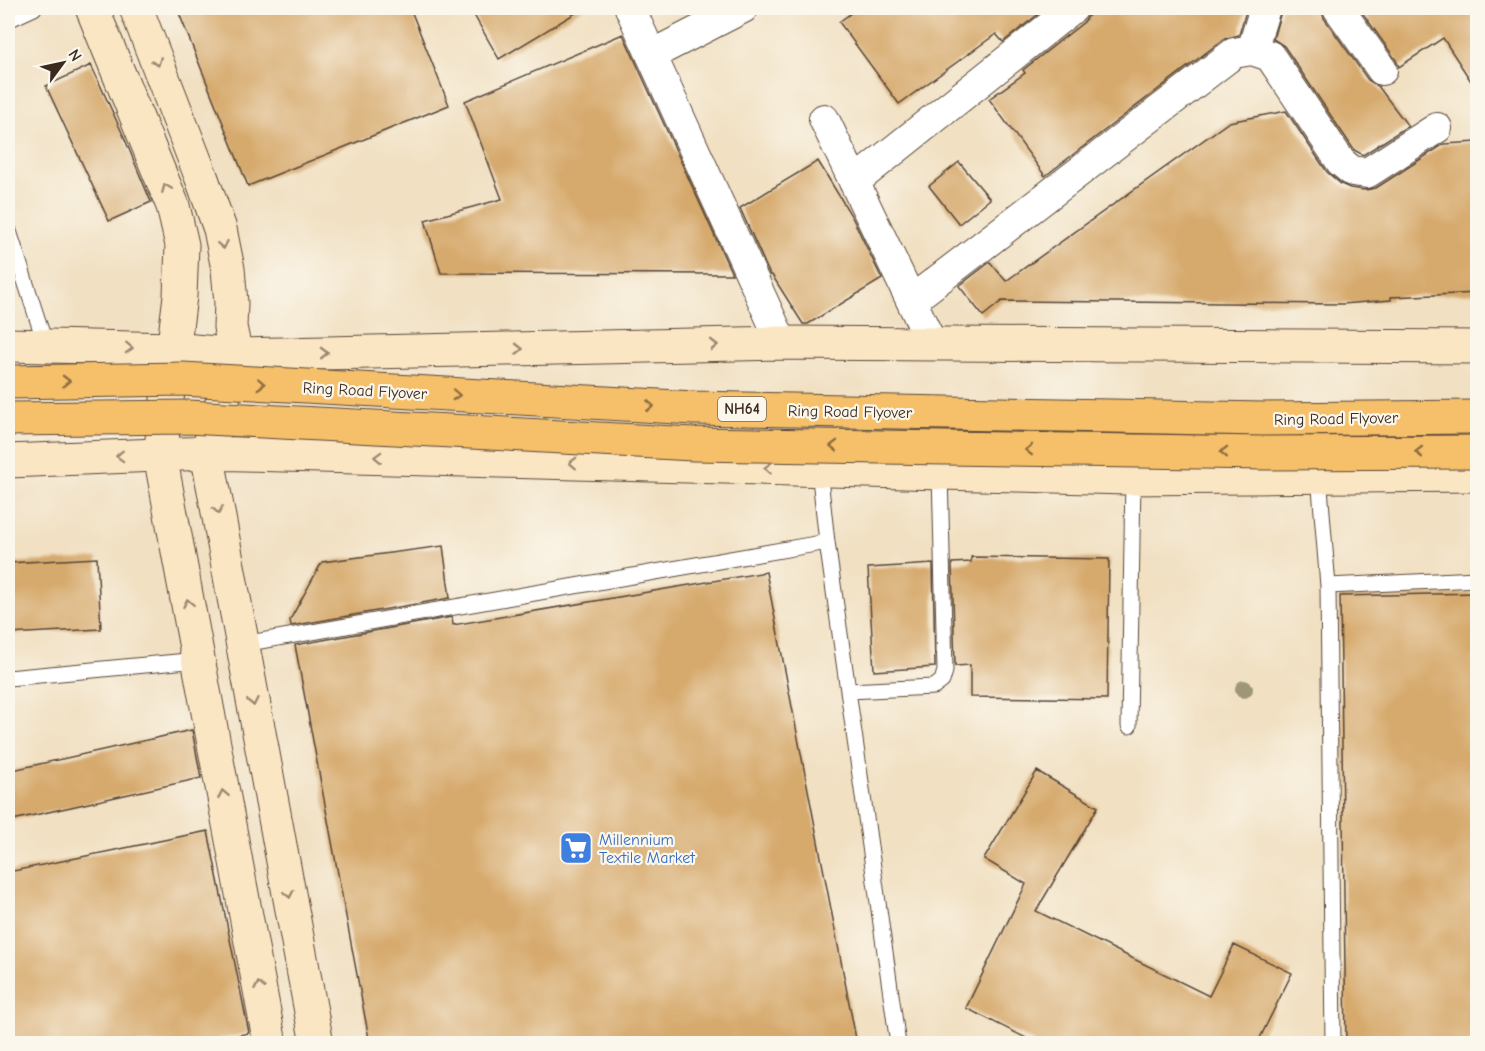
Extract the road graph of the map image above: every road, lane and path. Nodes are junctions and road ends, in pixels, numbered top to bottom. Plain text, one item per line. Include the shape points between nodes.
1 (34, 8) edge
2 (92, 8) edge
3 (136, 8) edge
4 (630, 8) edge
5 (743, 8) edge
6 (1073, 8) edge
7 (1264, 8) edge
8 (1338, 8) edge
9 (8, 20) edge
10 (1252, 50) junction
11 (651, 55) junction
12 (1382, 70) dead end
13 (824, 119) dead end
14 (1437, 128) dead end
15 (854, 182) junction
16 (8, 228) edge
17 (912, 300) junction
18 (782, 343) junction
19 (932, 344) junction
20 (8, 345) edge
21 (46, 345) junction
22 (1478, 347) edge
23 (173, 349) junction
24 (236, 355) junction
25 (8, 382) edge
26 (1478, 417) edge
27 (8, 419) edge
28 (1478, 452) edge
29 (207, 453) junction
30 (160, 455) junction
31 (8, 461) edge
32 (819, 469) junction
33 (940, 473) junction
34 (1478, 475) edge
35 (1319, 476) junction
36 (1133, 478) junction
37 (827, 542) junction
38 (1478, 579) edge
39 (1328, 586) junction
40 (243, 644) junction
41 (198, 660) junction
42 (8, 678) edge
43 (848, 691) junction
44 (1129, 726) dead end
45 (270, 1044) edge
46 (317, 1044) edge
47 (898, 1044) edge
48 (1333, 1044) edge

1 - 9 lane
23 -> 2 street via 182,245 174,206
3 -> 24 street via 220,229
4 - 11 street
5 - 11 street
6 - 15 street
7 - 10 street
8 - 12 street
10 - 14 street via 1270,56 1341,162 1352,171 1367,173
10 - 17 street via 1234,53
11 - 18 street
13 - 15 street
15 - 17 street
16 - 21 lane
17 - 19 street
18 - 19 street
24 -> 18 street
19 - 22 street
20 - 21 street
21 -> 23 street
23 - 24 street
23 - 30 street
24 - 29 street
25 -> 26 highway, Ring Road Flyover / NH64, bridge via 183,379 705,408 1264,419
28 -> 27 highway, Ring Road Flyover / NH64, bridge via 693,444 188,417
29 - 30 street
32 -> 29 street
29 -> 40 street
30 -> 31 street
41 -> 30 street
32 - 33 street
32 - 37 lane
33 - 36 street
33 - 43 lane via 945,671 942,681 934,687
34 - 35 street
35 - 36 street
35 - 39 lane
36 - 44 lane
37 - 40 lane
37 - 43 lane
38 - 39 lane
39 - 48 lane
40 -> 46 street
41 - 42 lane
45 -> 41 street
43 - 47 lane

